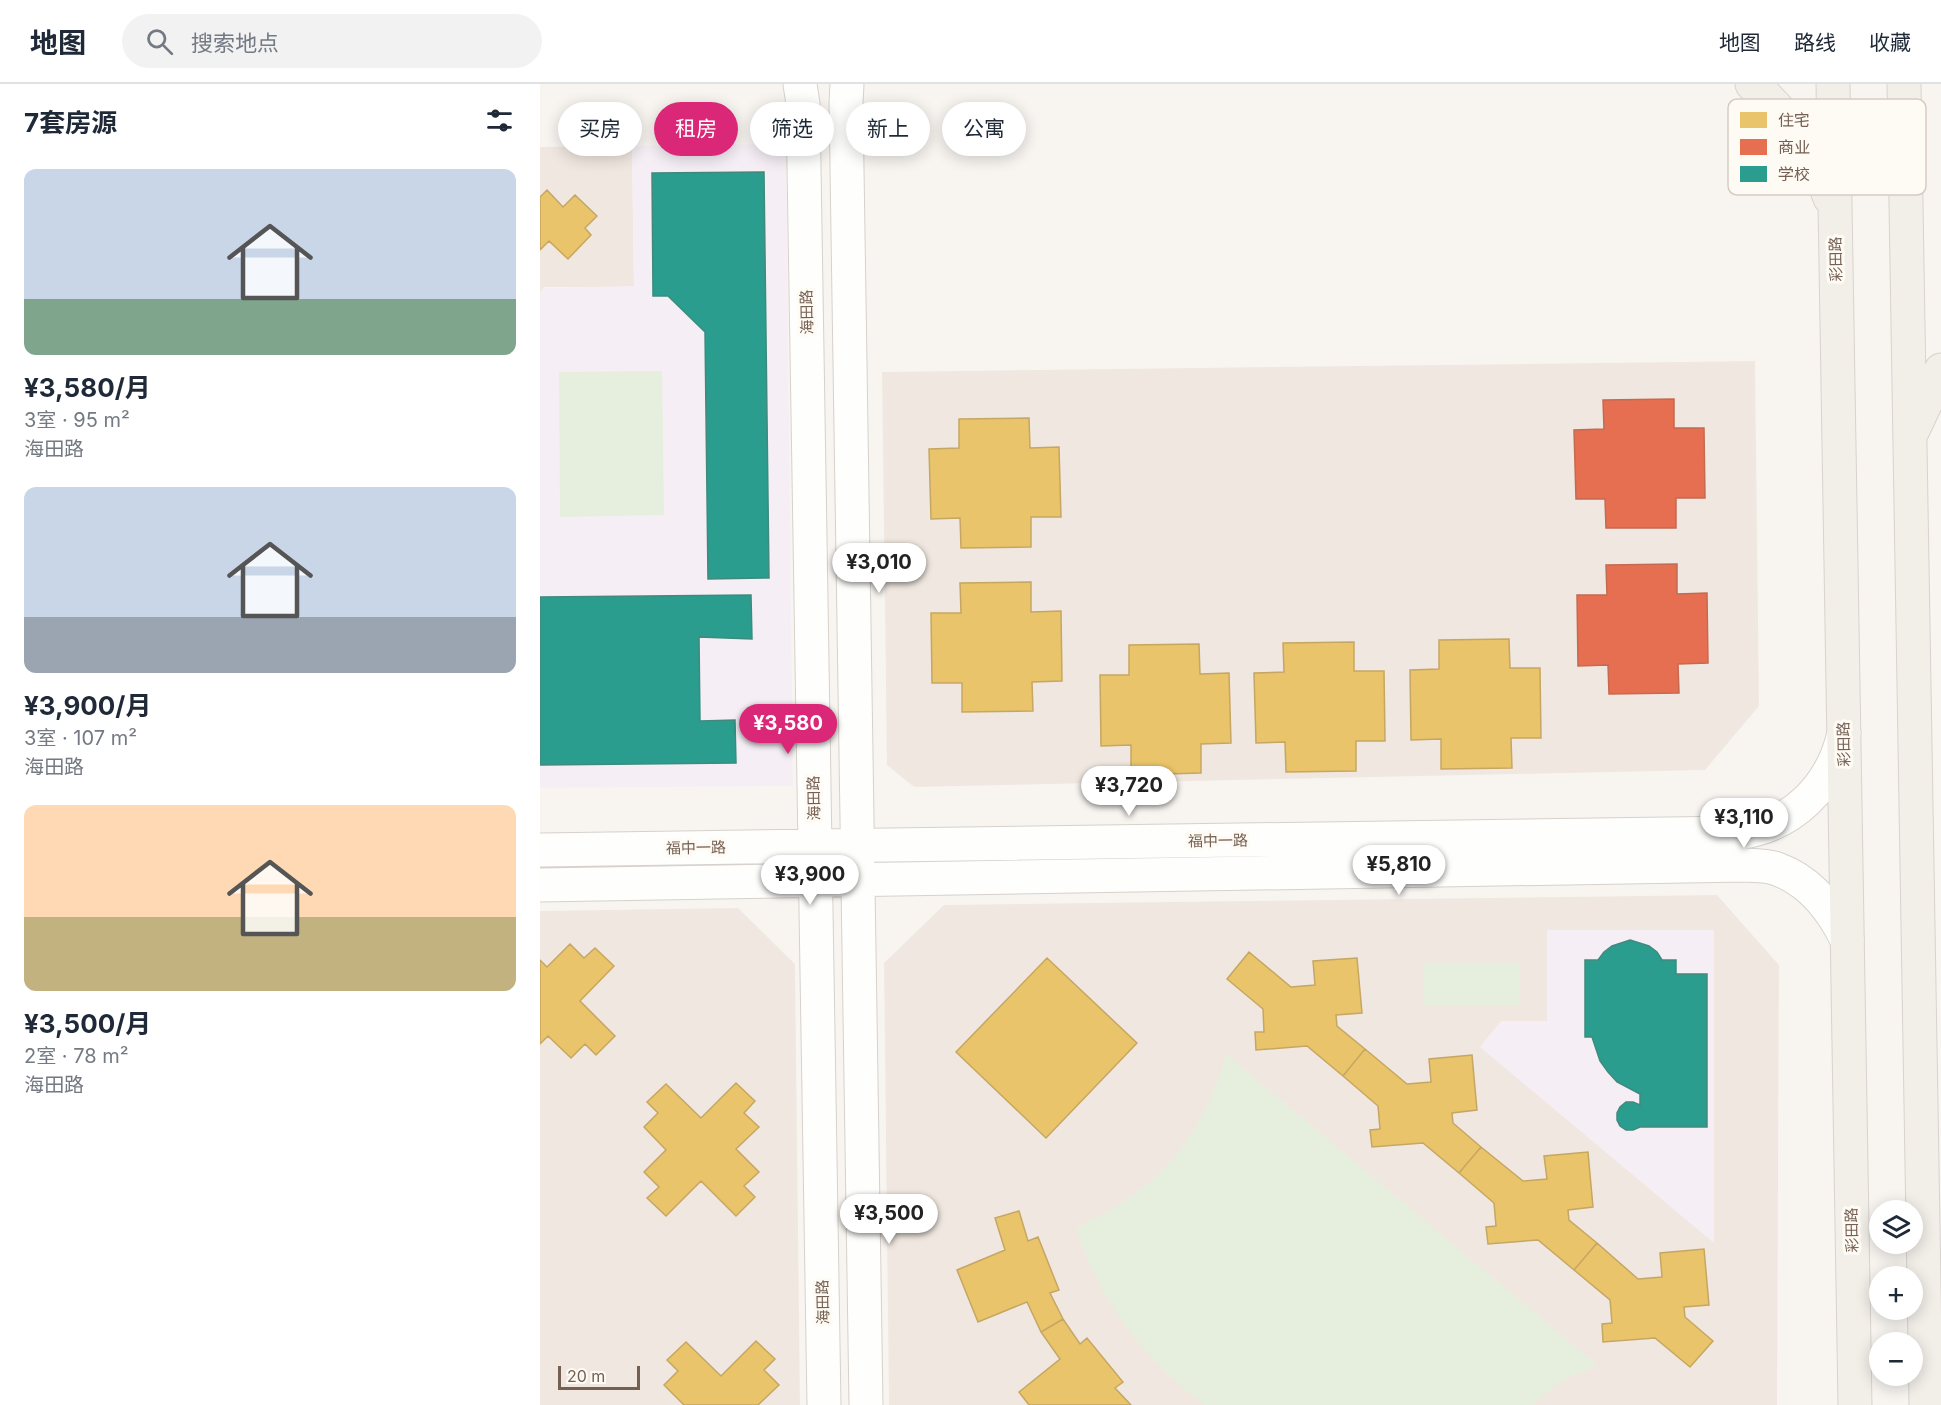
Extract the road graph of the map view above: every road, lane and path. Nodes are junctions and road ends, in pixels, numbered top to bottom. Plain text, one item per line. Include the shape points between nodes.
1 (800, 84) edge
2 (847, 84) edge
3 (1752, 84) edge
4 (1833, 84) edge
5 (1904, 84) edge
6 (1767, 99) edge
7 (1833, 99) edge
8 (1904, 99) edge
9 (1829, 195) edge
10 (1835, 195) edge
11 (1906, 195) edge
12 (1835, 213) junction
13 (1941, 370) edge
14 (1910, 437) junction
15 (1844, 732) junction
16 (857, 846) junction
17 (815, 847) junction
18 (1718, 849) junction
19 (540, 850) edge
20 (858, 880) junction
21 (816, 881) junction
22 (540, 885) edge
23 (1847, 940) junction
24 (824, 1405) edge
25 (866, 1405) edge
26 (1855, 1405) edge
27 (1926, 1405) edge

1 - 17 street, 海田路
2 - 16 street
3 - 6 main road
4 - 7 main road, 彩田路
5 - 8 main road
9 - 12 main road
10 - 12 main road, 彩田路
11 - 14 main road
12 - 15 main road, 彩田路
13 - 14 main road
14 - 27 main road
15 - 18 street, 福中一路 via 1838,755 1817,792 1795,812 1759,830 1738,833
15 - 23 main road, 彩田路
16 - 17 street, 福中一路
16 - 18 street, 福中一路
16 - 20 street
17 - 19 street, 福中一路
17 - 21 street, 海田路
18 - 20 street, 福中一路
18 - 23 street, 福中一路 via 1799,879 1834,915
20 - 21 street, 福中一路
20 - 25 street
21 - 22 street, 福中一路
21 - 24 street, 海田路
23 - 26 main road, 彩田路

